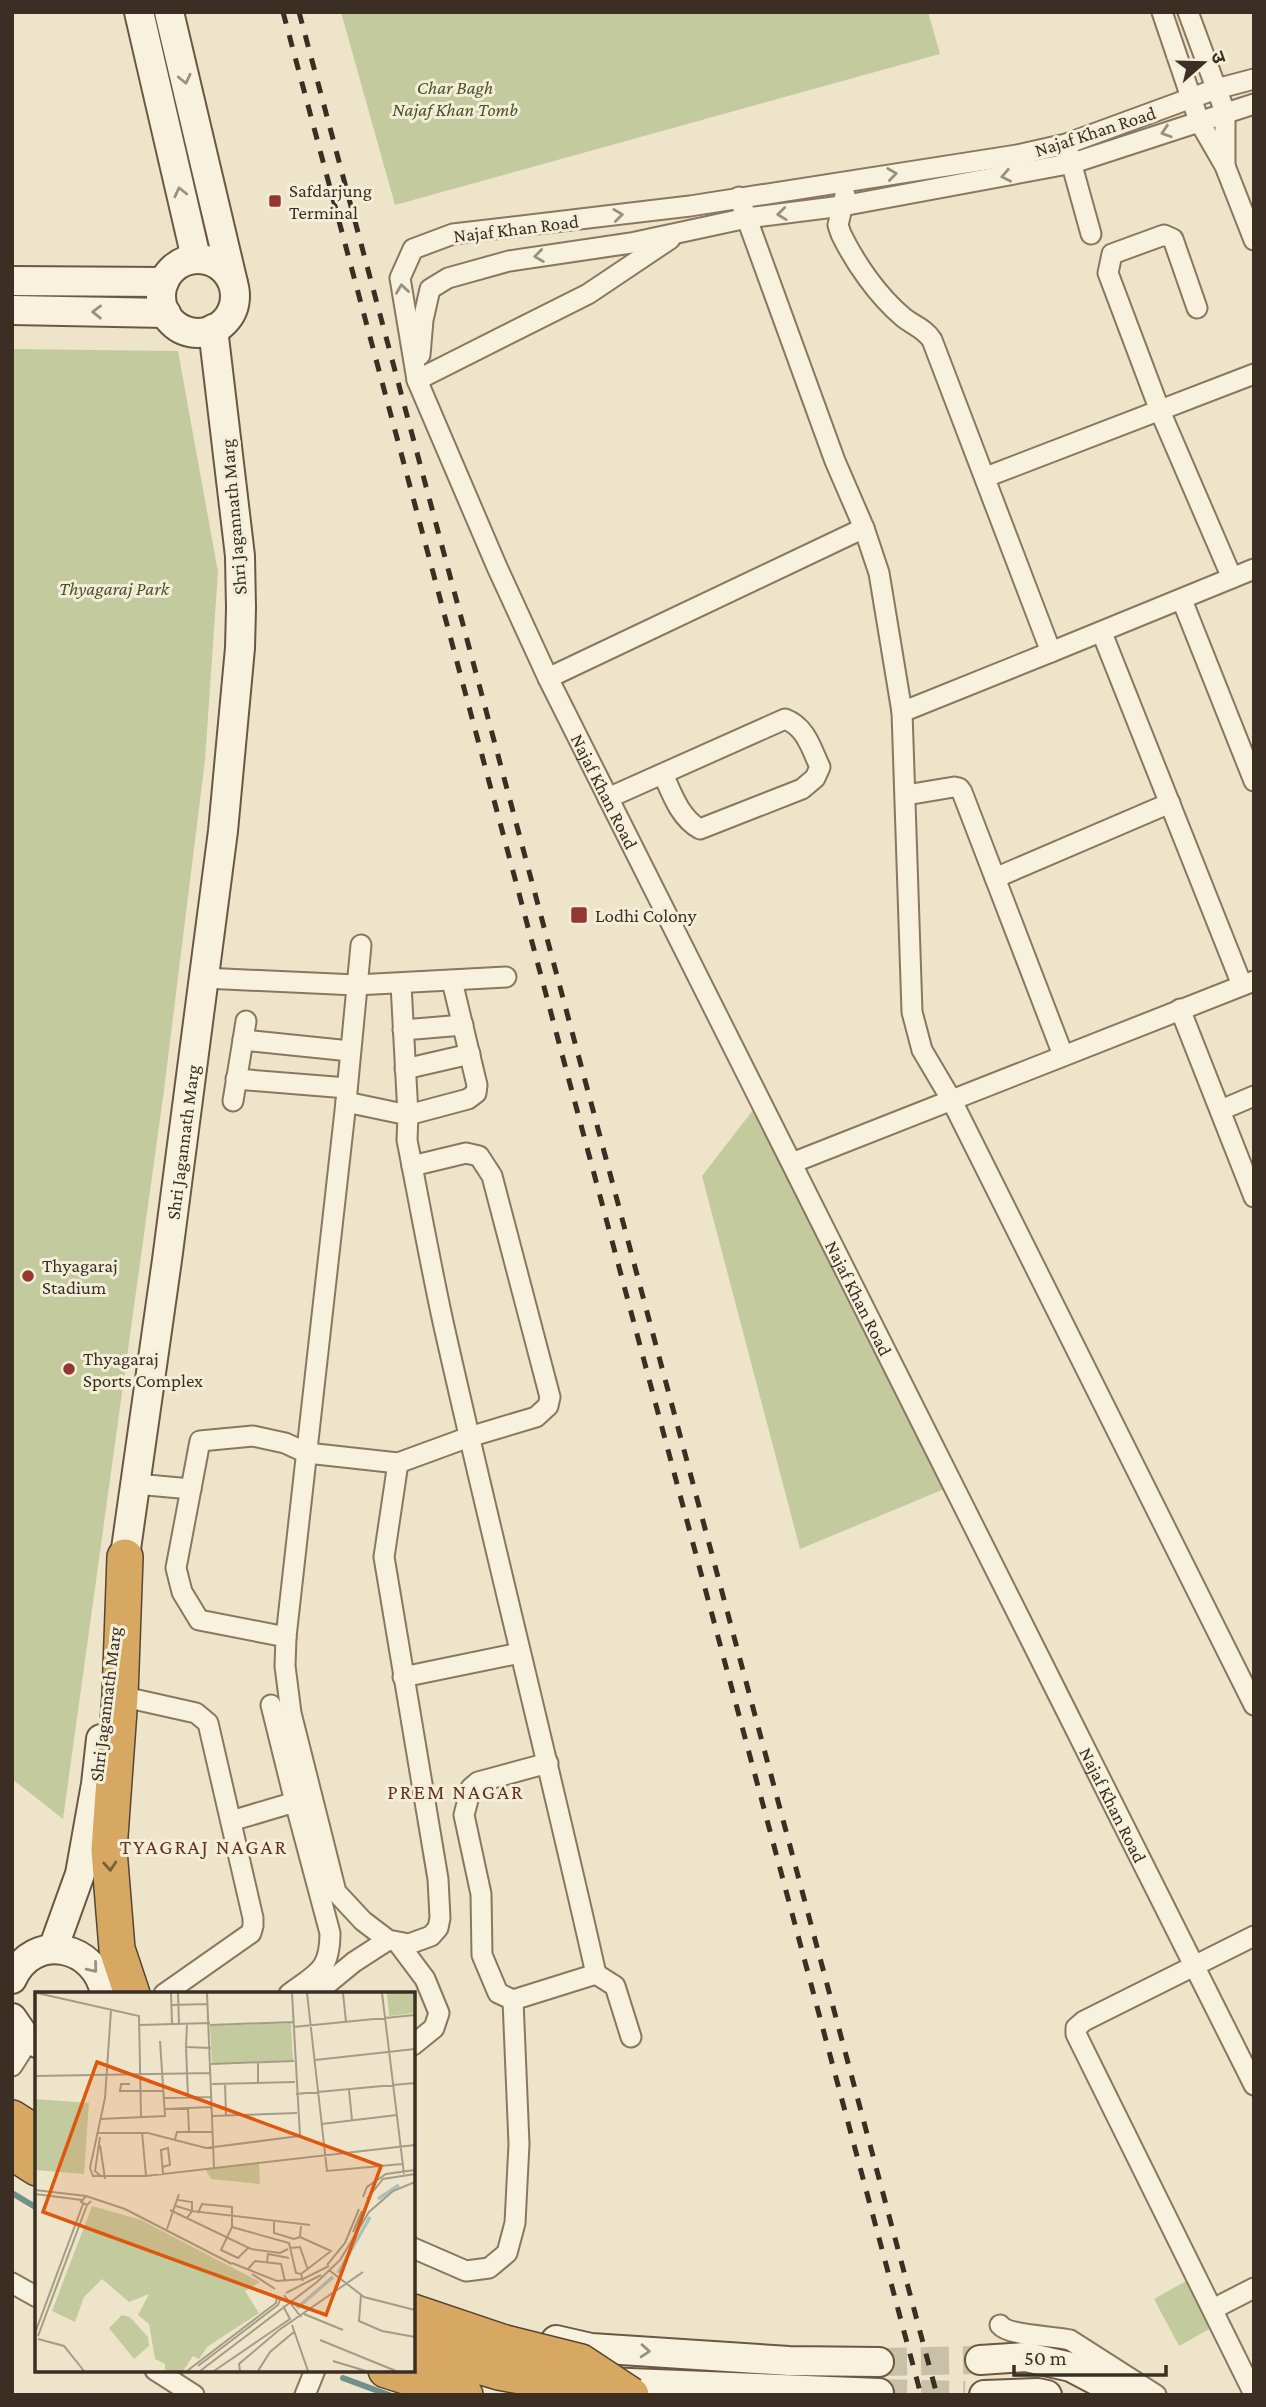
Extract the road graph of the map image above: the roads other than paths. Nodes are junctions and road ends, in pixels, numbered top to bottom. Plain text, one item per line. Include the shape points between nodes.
1 (139, 12) edge
2 (169, 12) edge
3 (1162, 12) edge
4 (1188, 12) edge
5 (1254, 79) edge
6 (1216, 89) junction
7 (1191, 99) junction
8 (1254, 104) edge
9 (1225, 112) junction
10 (1199, 121) junction
11 (1066, 144) junction
12 (1073, 163) junction
13 (1225, 166) junction
14 (848, 180) junction
15 (739, 197) junction
16 (842, 206) junction
17 (747, 218) junction
18 (679, 233) junction
19 (1091, 234) dead end
20 (1254, 240) edge
21 (196, 258) junction
22 (12, 281) edge
23 (163, 282) junction
24 (233, 283) junction
25 (1197, 308) dead end
26 (12, 310) edge
27 (166, 313) junction
28 (213, 329) junction
29 (1254, 374) edge
30 (417, 380) junction
31 (1160, 411) junction
32 (986, 477) junction
33 (864, 528) junction
34 (1254, 569) edge
35 (1232, 578) junction
36 (1182, 600) junction
37 (1102, 633) junction
38 (1051, 652) junction
39 (548, 678) junction
40 (902, 712) junction
41 (663, 774) junction
42 (1253, 776) edge
43 (906, 795) junction
44 (608, 798) junction
45 (1170, 803) junction
46 (995, 878) junction
47 (360, 945) dead end
48 (506, 977) dead end
49 (204, 978) junction
50 (452, 981) junction
51 (1248, 983) edge
52 (401, 984) junction
53 (356, 985) junction
54 (1180, 1009) junction
55 (463, 1025) junction
56 (403, 1030) junction
57 (350, 1051) junction
58 (470, 1054) junction
59 (1063, 1055) junction
60 (405, 1069) junction
61 (236, 1079) junction
62 (346, 1095) junction
63 (1254, 1097) edge
64 (951, 1099) junction
65 (233, 1101) dead end
66 (1221, 1110) junction
67 (408, 1115) junction
68 (792, 1163) junction
69 (412, 1166) junction
70 (1254, 1197) edge
71 (469, 1437) junction
72 (307, 1453) junction
73 (398, 1464) junction
74 (136, 1484) junction
75 (191, 1489) junction
76 (125, 1557) junction
77 (286, 1637) junction
78 (520, 1653) junction
79 (403, 1677) junction
80 (119, 1698) junction
81 (271, 1705) dead end
82 (1254, 1705) edge
83 (548, 1762) junction
84 (295, 1802) junction
85 (231, 1821) junction
86 (1254, 1936) edge
87 (393, 1941) junction
88 (53, 1949) junction
89 (1195, 1966) junction
90 (596, 1974) junction
91 (12, 1979) edge
92 (105, 1992) edge
93 (131, 1992) edge
94 (166, 1992) edge
95 (292, 1992) edge
96 (317, 1992) edge
97 (513, 2000) junction
98 (21, 2029) edge
99 (631, 2036) dead end
100 (415, 2043) edge
101 (13, 2066) edge
102 (1254, 2085) edge
103 (12, 2118) edge
104 (35, 2133) edge
105 (12, 2152) edge
106 (35, 2167) edge
107 (415, 2249) edge
108 (12, 2283) edge
109 (1254, 2288) edge
110 (35, 2296) edge
111 (415, 2298) edge
112 (1213, 2309) junction
113 (415, 2313) edge
114 (1000, 2325) dead end
115 (415, 2328) edge
116 (415, 2348) edge
117 (591, 2348) junction
118 (980, 2360) tunnel mouth
119 (879, 2362) tunnel mouth
120 (158, 2372) edge
121 (314, 2372) edge
122 (392, 2372) edge
123 (600, 2390) edge
124 (879, 2393) tunnel mouth
125 (1254, 2394) edge
126 (194, 2395) edge
127 (305, 2395) edge
128 (464, 2395) edge
129 (631, 2395) edge
130 (984, 2395) edge
131 (1046, 2395) edge
132 (1124, 2395) edge
133 (1156, 2395) edge

21 -> 1 street
2 -> 24 street
3 - 7 street
4 - 6 street
5 - 6 street, Najaf Khan Road
6 - 7 street, Najaf Khan Road
6 - 9 street
7 - 10 street
7 - 11 street, Najaf Khan Road
8 - 9 street
9 - 10 street
9 - 13 street
10 -> 12 street
10 - 13 street
11 - 12 street
14 -> 11 street, Najaf Khan Road
12 -> 16 street
12 - 19 street
13 - 20 street
14 - 15 street, Najaf Khan Road
14 - 16 street
15 - 17 street
30 -> 15 street, Najaf Khan Road via 400,278 413,249 453,234
16 -> 17 street
16 - 32 street via 841,234 871,282 932,340
17 - 18 street
17 - 33 street
18 - 30 street via 588,294
18 -> 30 street via 509,261 448,278 430,289
21 - 23 street via 180,263
21 - 24 street via 215,263
22 - 23 street
23 - 27 street via 161,302
24 - 28 street via 233,307
25 - 31 street via 1173,239 1164,235 1112,254 1108,273
27 -> 26 street
27 - 28 street via 186,331
28 - 49 street, Shri Jagannath Marg via 240,556 241,608 223,831
29 - 31 street
30 - 39 street, Najaf Khan Road
31 - 32 street
31 - 35 street
32 - 38 street
33 - 39 street
33 - 40 street via 879,573
34 - 35 street
35 - 36 street
36 - 37 street
36 - 42 street
37 - 38 street
37 - 45 street
38 - 40 street
39 - 44 street, Najaf Khan Road
40 - 43 street
41 - 41 street via 785,719 797,723 820,767 802,789 700,829 690,824 679,808
41 - 44 street
43 - 46 street via 959,788
43 - 64 street via 912,1012 922,1050
44 - 68 street, Najaf Khan Road
45 - 46 street
45 - 51 street
46 - 59 street
47 - 53 street
48 - 50 street
49 - 53 street
49 - 74 street, Shri Jagannath Marg
50 - 52 street
50 - 55 street
51 - 54 street
52 - 53 street
52 - 56 street
53 - 57 street
54 - 59 street
54 - 66 street
55 - 56 street
55 - 58 street
56 - 60 street
57 - 61 street via 244,1030
57 - 62 street
58 - 60 street
58 - 67 street via 476,1093
59 - 64 street
60 - 67 street
61 - 62 street
61 - 65 street
62 - 67 street
62 - 72 street
63 - 66 street
64 - 68 street
64 - 82 street
66 - 70 street
67 - 69 street
68 - 89 street, Najaf Khan Road
69 - 71 street
69 - 71 street via 466,1153 479,1156 492,1176 550,1397 536,1418
71 - 73 street
71 - 78 street
72 - 73 street
72 - 75 street via 253,1436 200,1441
72 - 77 street
73 - 79 street via 384,1558
74 - 75 street
74 - 76 street, Shri Jagannath Marg
75 - 77 street via 176,1568 182,1592 199,1620
76 - 80 highway
76 - 88 street, Shri Jagannath Marg via 87,1841
77 - 87 street via 291,1713 336,1892 363,1921
78 - 79 street
78 - 83 street
79 - 87 street via 438,1879 440,1918 431,1936 409,1944
80 - 85 street via 204,1717
80 -> 93 highway via 109,1850 117,1949
81 - 84 street
83 - 90 street
83 - 97 street via 478,1782 471,1788 464,1815 481,1894 482,1955 498,1993
84 - 85 street
84 - 95 street via 330,1933 330,1954 324,1967
85 - 94 street via 251,1933
86 - 89 street
87 - 96 street via 354,1962
87 - 100 street via 425,1979 439,2013 434,2028
88 - 91 street via 24,1962
88 -> 92 street via 83,1957 95,1968
89 - 102 street, Najaf Khan Road
89 - 112 street via 1084,2021 1076,2034
90 - 97 street
90 - 99 street via 615,1986
97 - 107 street via 519,2144 515,2223 507,2253 489,2268 467,2271
98 - 101 street
103 - 104 highway
105 - 106 highway
108 - 110 street
109 - 112 street
111 - 117 street via 482,2323
112 - 125 street
113 - 129 highway, bridge via 505,2343 580,2361
114 - 133 street via 1007,2331 1070,2340
115 - 123 street
116 - 123 highway, bridge via 499,2372
117 -> 119 street
117 - 123 street
118 - 132 street via 1026,2357 1071,2367
120 - 126 street
121 - 127 street
122 - 128 highway
123 - 124 street
130 - 131 street

